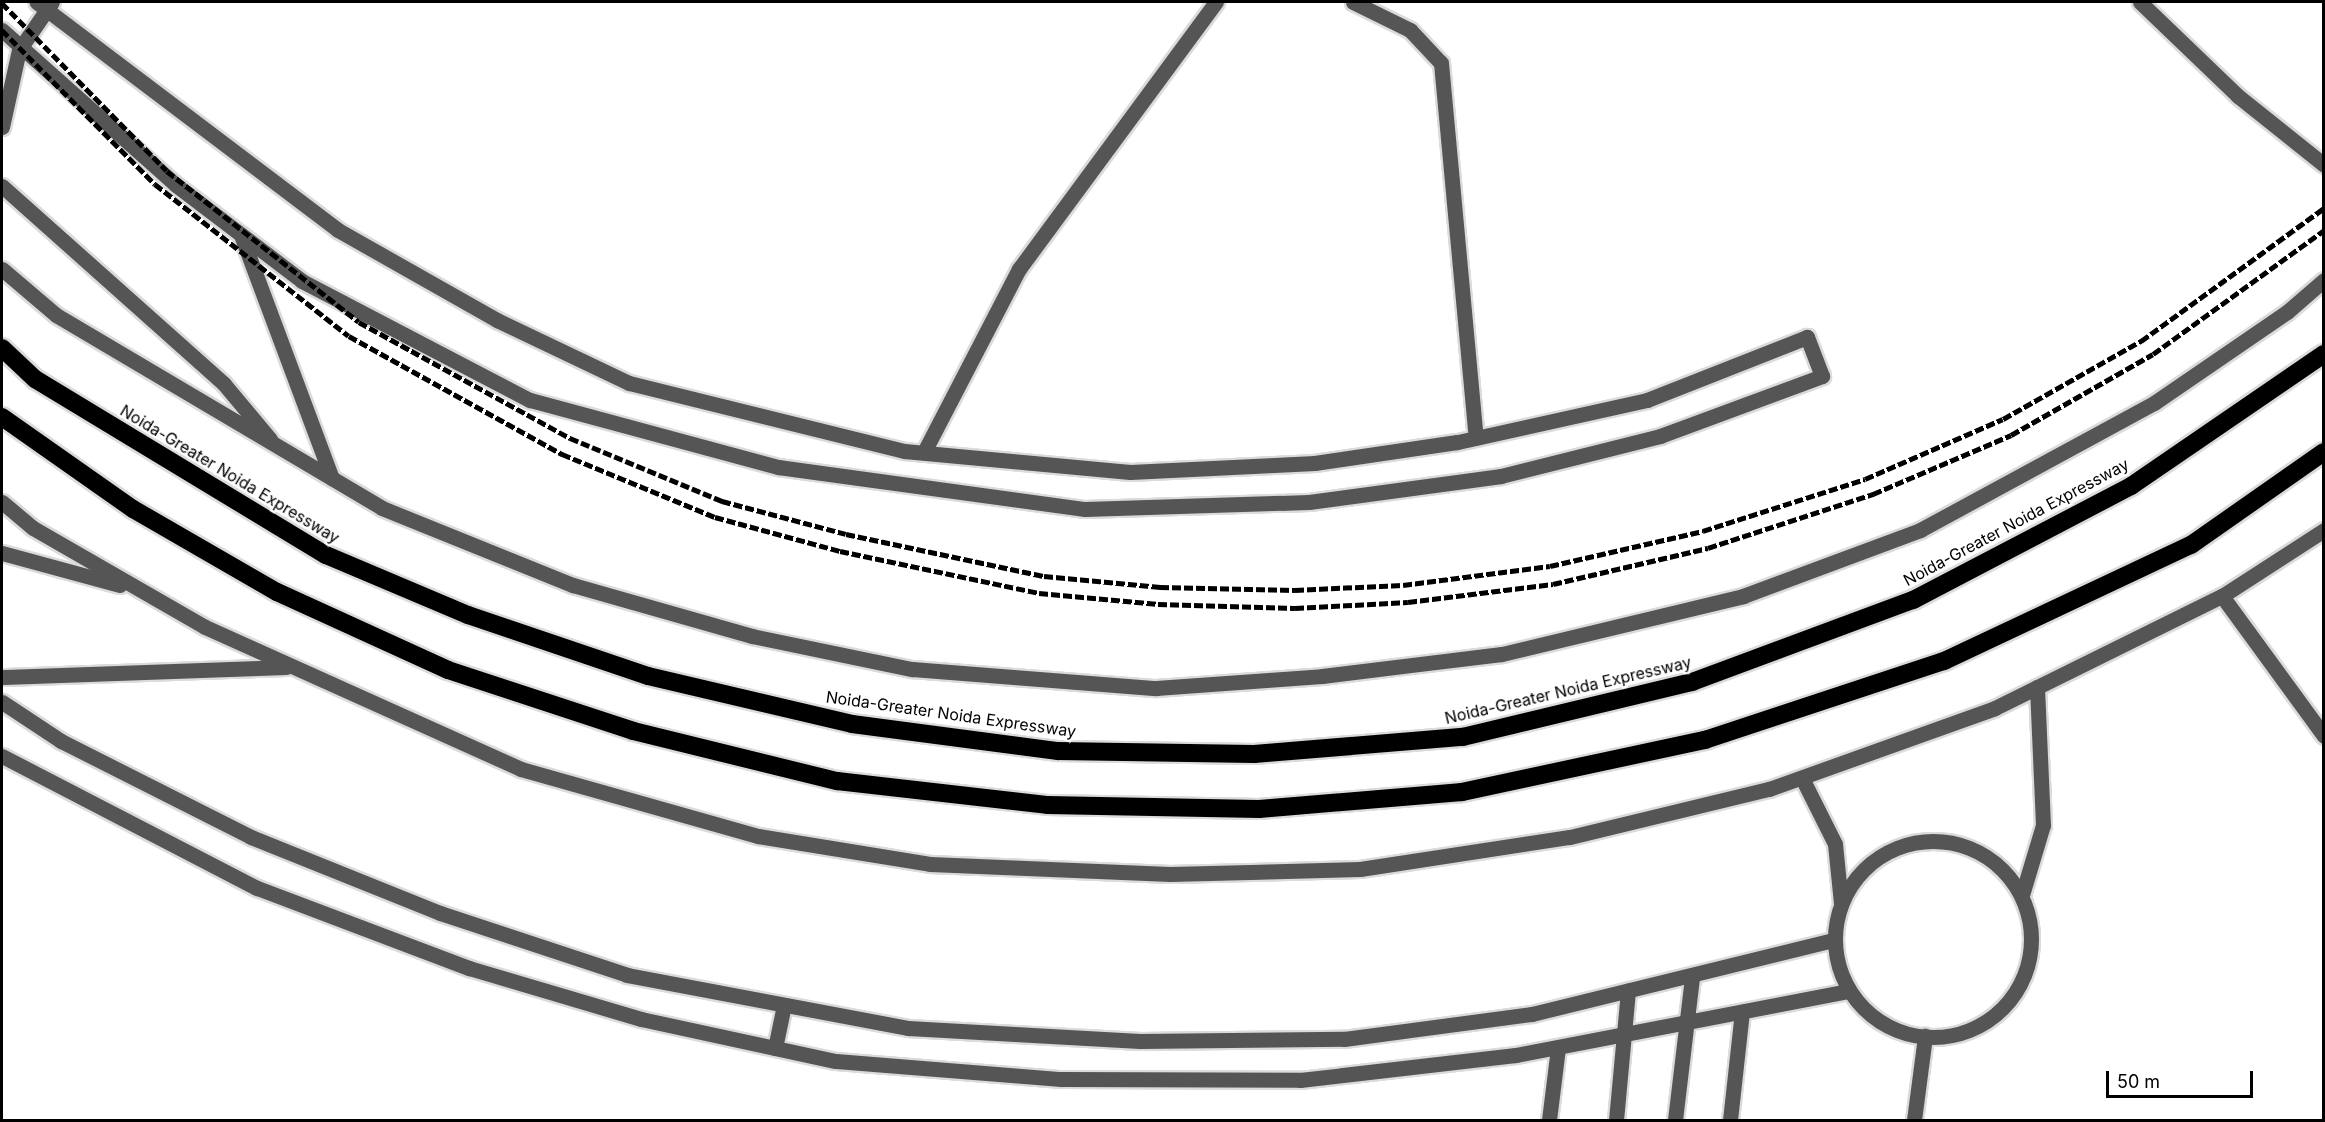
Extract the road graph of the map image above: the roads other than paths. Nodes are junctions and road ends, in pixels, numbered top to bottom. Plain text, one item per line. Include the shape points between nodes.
1 (1216, 2) edge
2 (1353, 2) edge
3 (2140, 2) edge
4 (45, 5) edge
5 (2, 30) edge
6 (19, 50) junction
7 (2, 127) edge
8 (2324, 165) edge
9 (2, 186) edge
10 (241, 234) junction
11 (2, 269) edge
12 (2324, 280) edge
13 (2, 348) edge
14 (2324, 354) edge
15 (2, 417) edge
16 (1476, 437) junction
17 (277, 447) junction
18 (924, 452) junction
19 (2324, 452) edge
20 (332, 479) junction
21 (2, 502) edge
22 (2324, 530) edge
23 (2, 553) edge
24 (132, 587) junction
25 (2222, 596) junction
26 (289, 667) junction
27 (2, 677) edge
28 (2037, 687) junction
29 (2, 702) edge
30 (2324, 736) edge
31 (2, 756) edge
32 (1802, 778) junction
33 (2022, 895) junction
34 (1841, 903) junction
35 (1834, 940) junction
36 (1692, 977) junction
37 (1848, 991) junction
38 (1628, 992) junction
39 (784, 1005) junction
40 (1742, 1012) junction
41 (1687, 1023) junction
42 (1624, 1035) junction
43 (1925, 1036) junction
44 (775, 1048) junction
45 (1558, 1048) junction
46 (1549, 1120) edge
47 (1616, 1120) edge
48 (1675, 1120) edge
49 (1730, 1120) edge
50 (1914, 1120) edge

1 - 18 street via 1019,269
2 - 16 street via 1410,30 1441,63
3 - 8 street via 2238,96
4 - 6 street
4 - 18 street via 338,230 497,320 628,382 768,421
5 - 6 street
6 - 7 street
6 - 10 street
9 - 17 street via 224,384
10 - 16 street via 302,281 530,400 778,467 1085,509 1309,502 1501,476 1660,436 1822,376 1807,337 1647,399
10 - 20 street
11 - 17 street via 56,315
12 - 20 street via 2287,312 2154,403 1920,530 1732,598 1502,654 1322,676 1156,688 912,669 752,636 573,585 382,508
13 - 14 highway, Noida-Greater Noida Expressway via 35,379 326,555 468,615 648,676 852,724 1058,751 1254,754 1462,737 1692,682 1913,600 2131,486
15 - 19 highway via 133,509 277,592 448,670 633,731 837,781 1047,805 1235,808 1462,792 1705,740 1944,661 2191,545
16 - 18 street via 1314,464 1130,472
17 - 20 street
21 - 24 street
22 - 25 street
23 - 24 street
24 - 26 street
25 - 28 street
25 - 30 street
26 - 27 street
26 - 32 street via 521,769 758,836 930,864 1170,874 1360,869 1570,837
28 - 32 street via 1995,708
28 - 33 street via 2043,825
29 - 39 street via 61,741 251,837 440,913 627,975
31 - 44 street via 257,888 302,905 470,968 640,1020
32 - 34 street via 1835,844
33 - 34 street via 1999,865 1967,846 1929,840 1885,855 1862,871
33 - 43 street via 2032,931 2030,959 2011,1002 1982,1026 1946,1038
34 - 35 street
35 - 36 street
35 - 37 street
36 - 38 street
36 - 41 street
37 - 40 street
37 - 43 street via 1874,1019
38 - 39 street via 1532,1014 1344,1039 1140,1041 908,1028
38 - 42 street
39 - 44 street
40 - 41 street
40 - 49 street
41 - 42 street
41 - 48 street
42 - 45 street
42 - 47 street
43 - 50 street
44 - 45 street via 836,1061 1061,1079 1300,1080
45 - 46 street

